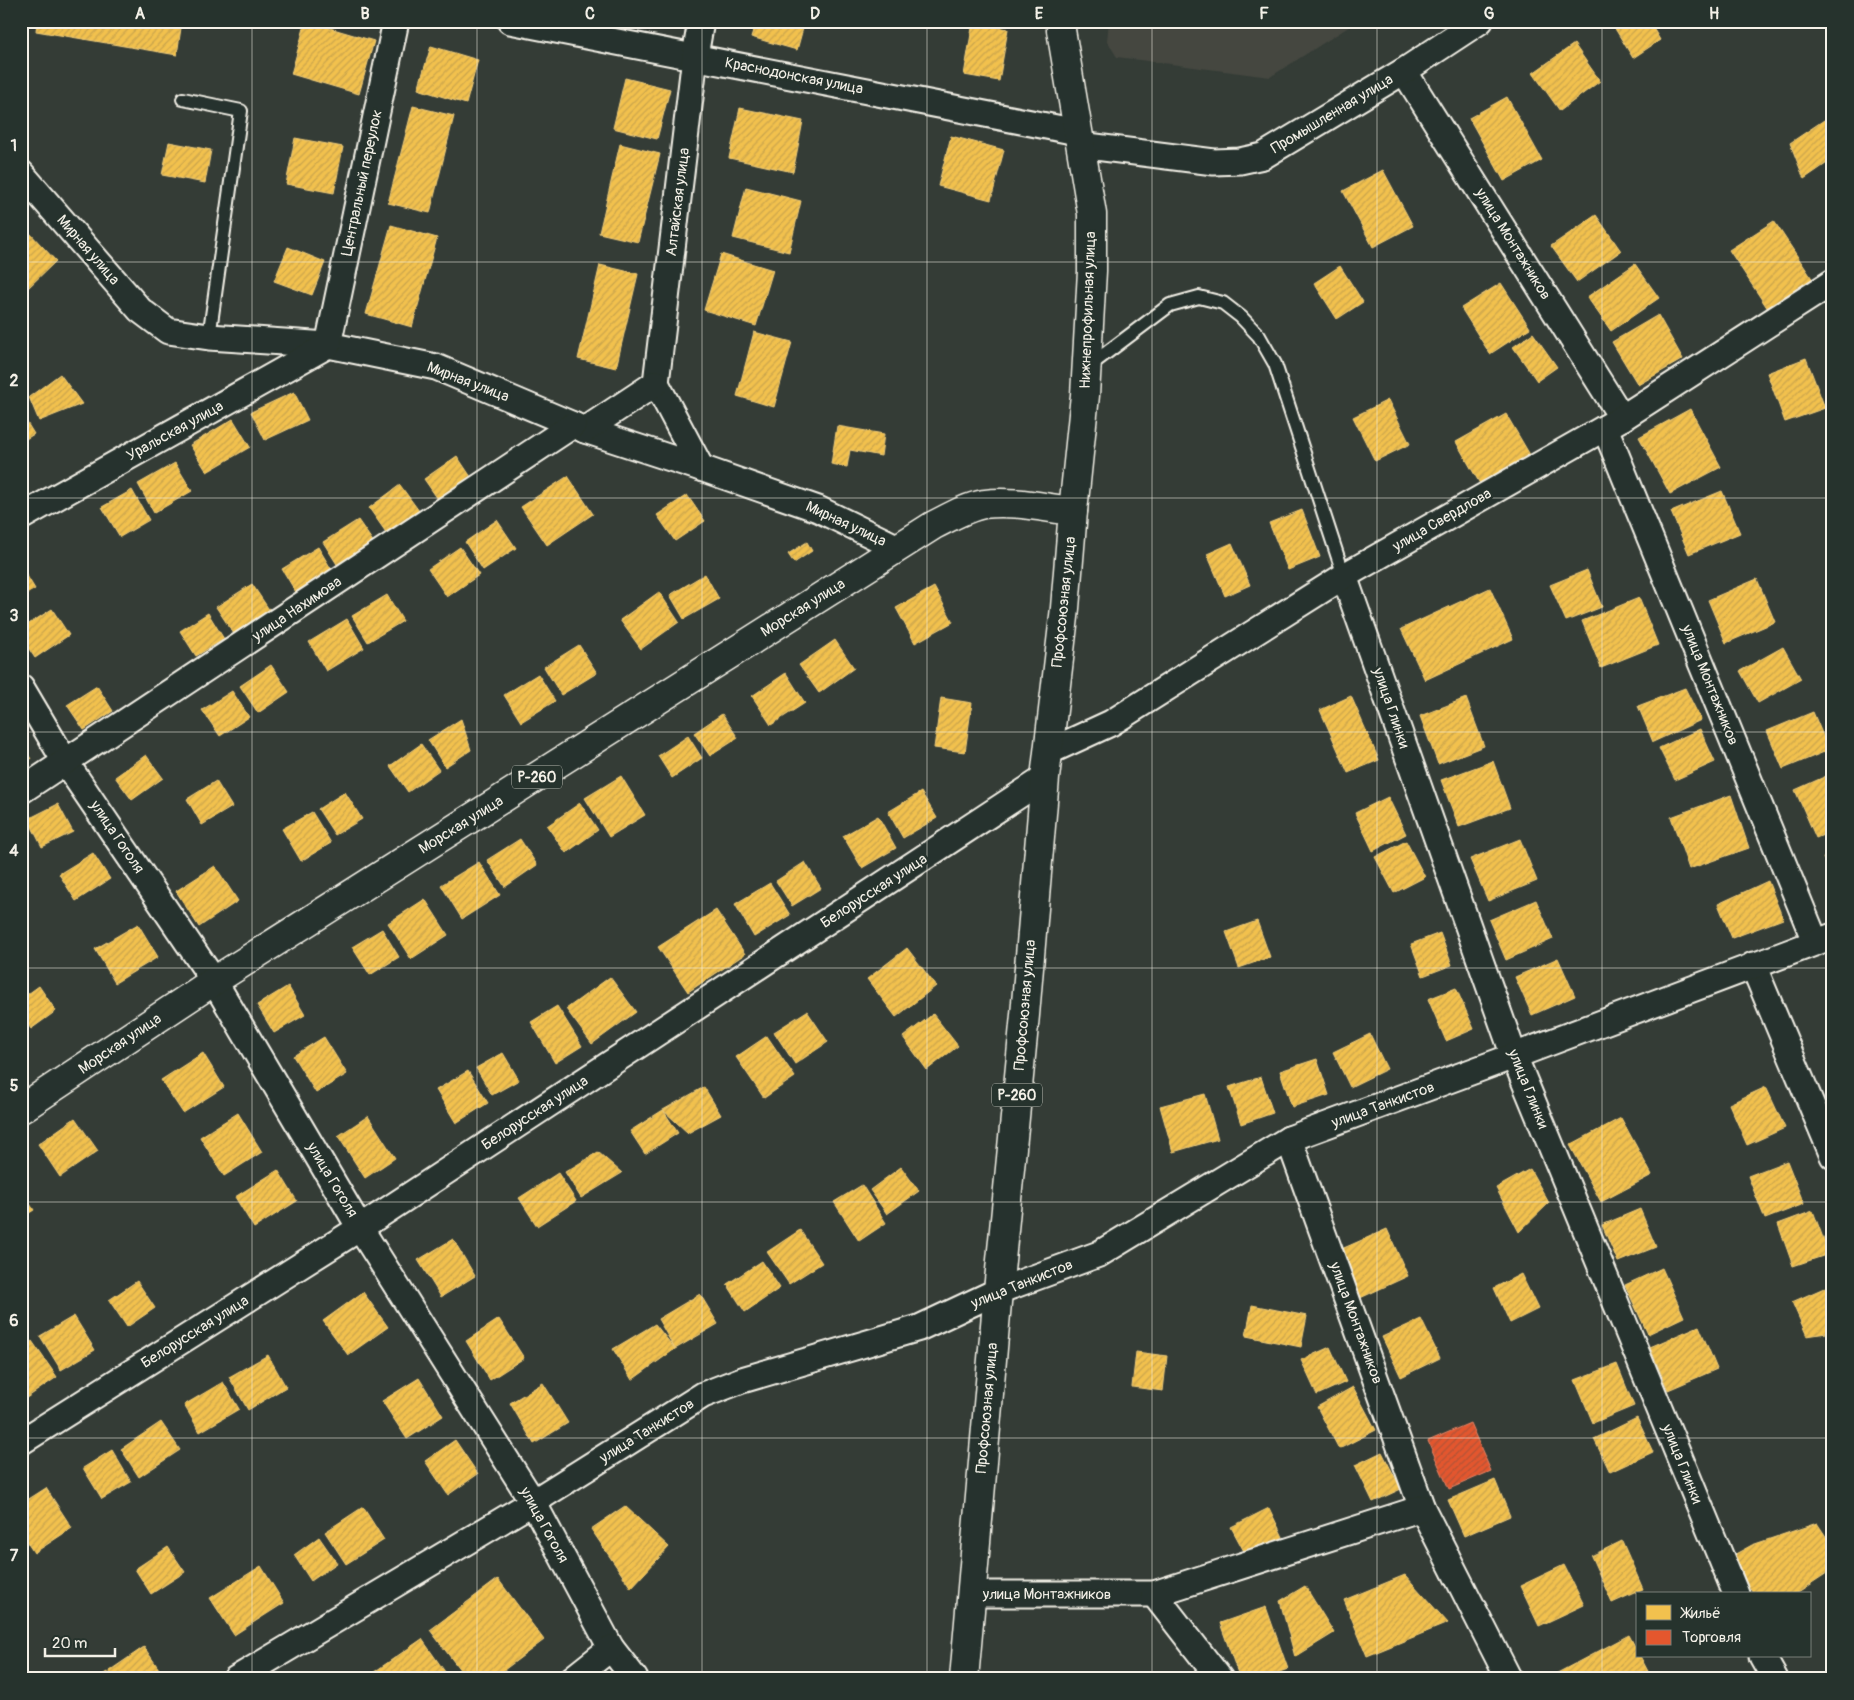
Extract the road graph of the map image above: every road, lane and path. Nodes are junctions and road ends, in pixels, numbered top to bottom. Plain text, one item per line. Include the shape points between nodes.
1 (396, 21) edge
2 (510, 21) edge
3 (701, 21) edge
4 (1062, 21) edge
5 (1480, 21) edge
6 (695, 56) junction
7 (1404, 71) junction
8 (183, 99) dead end
9 (1078, 138) junction
10 (21, 173) edge
11 (1833, 282) edge
12 (209, 337) junction
13 (328, 345) junction
14 (1086, 368) junction
15 (656, 383) junction
16 (1614, 423) junction
17 (579, 427) junction
18 (701, 468) junction
19 (1073, 511) junction
20 (21, 516) edge
21 (898, 548) junction
22 (1344, 576) junction
23 (21, 687) edge
24 (66, 763) junction
25 (1047, 765) junction
26 (21, 791) edge
27 (1824, 938) edge
28 (1753, 965) junction
29 (214, 981) junction
30 (1514, 1056) junction
31 (21, 1109) edge
32 (1290, 1139) junction
33 (1833, 1156) edge
34 (360, 1228) junction
35 (998, 1291) junction
36 (21, 1442) edge
37 (533, 1502) junction
38 (1422, 1508) junction
39 (1735, 1592) edge
40 (971, 1594) junction
41 (1154, 1594) junction
42 (611, 1648) junction
43 (1763, 1658) edge
44 (236, 1679) edge
45 (572, 1679) edge
46 (635, 1679) edge
47 (964, 1679) edge
48 (1220, 1679) edge
49 (1509, 1679) edge
50 (1775, 1679) edge

1 - 13 street, Центральный переулок
2 - 6 street, Краснодонская улица
3 - 6 street, Алтайская улица
4 - 9 main road, Нижнепрофильная улица
5 - 7 street, Промышленная улица
6 - 9 street, Краснодонская улица
6 - 15 street, Алтайская улица
7 - 9 street, Промышленная улица via 1263,156 1248,160 1214,162
7 - 16 street, улица Монтажников
8 - 12 lane via 241,111
9 - 14 main road, Нижнепрофильная улица via 1092,214
10 - 12 street, Мирная улица via 140,310 168,331
11 - 16 street, улица Свердлова
12 - 13 street, Мирная улица
13 - 17 street, Мирная улица via 436,367
13 - 20 street, Уральская улица
14 - 19 main road, Нижнепрофильная улица
14 - 22 lane via 1170,305 1199,297 1223,304 1241,317 1259,336 1275,364
15 - 17 street, улица Нахимова
15 - 18 street
16 - 22 street, улица Свердлова
16 - 27 street, улица Монтажников
17 - 18 street, Мирная улица
17 - 24 street, улица Нахимова
18 - 21 street, Мирная улица via 818,509
19 - 21 main road, Морская улица / Р-260 via 1006,503 983,504 960,512
19 - 25 main road, Профсоюзная улица / Р-260
21 - 29 main road, Морская улица / Р-260
22 - 25 street, улица Свердлова
22 - 30 street, улица Глинки
23 - 24 street, улица Гоголя
24 - 26 street, улица Нахимова
24 - 29 street, улица Гоголя
25 - 34 street, Белорусская улица
25 - 35 main road, Профсоюзная улица / Р-260
27 - 28 street, улица Танкистов
28 - 30 street, улица Танкистов
28 - 33 street
29 - 31 main road, Морская улица / Р-260
29 - 34 street, улица Гоголя
30 - 32 street, улица Танкистов
30 - 39 street, улица Глинки
32 - 35 street, улица Танкистов via 1099,1254
32 - 38 street, улица Монтажников
34 - 36 street, Белорусская улица
34 - 37 street, улица Гоголя
35 - 37 street, улица Танкистов via 919,1328 742,1380 704,1396
35 - 40 main road, Профсоюзная улица / Р-260
37 - 42 street, улица Гоголя
37 - 44 street, улица Танкистов
38 - 41 street, улица Монтажников
38 - 49 street, улица Монтажников
40 - 41 street, улица Монтажников
40 - 47 main road, Профсоюзная улица / Р-260
41 - 48 street
42 - 45 street
42 - 46 street, улица Гоголя
43 - 50 street

